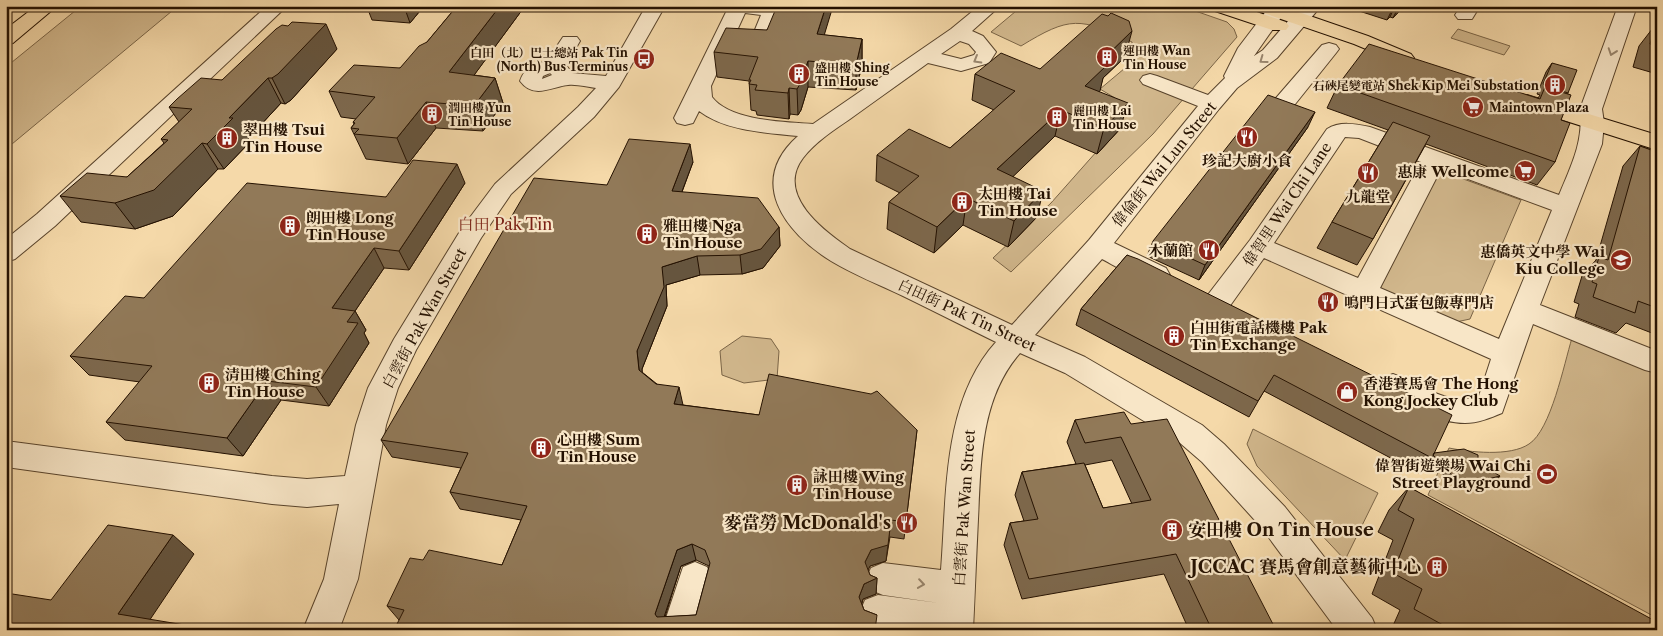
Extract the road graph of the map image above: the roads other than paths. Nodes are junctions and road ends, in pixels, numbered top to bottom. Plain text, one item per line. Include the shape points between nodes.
1 (48, 6) edge
2 (278, 6) edge
3 (656, 6) edge
4 (739, 6) edge
5 (991, 6) edge
6 (1219, 6) edge
7 (1628, 6) edge
8 (1272, 11) edge
9 (1301, 19) edge
10 (958, 33) junction
11 (6, 39) edge
12 (722, 40) junction
13 (570, 41) dead end
14 (1329, 48) dead end
15 (927, 55) junction
16 (1420, 65) edge
17 (553, 77) junction
18 (1150, 80) dead end
19 (612, 83) junction
20 (1230, 84) junction
21 (700, 86) junction
22 (1511, 96) edge
23 (1211, 104) junction
24 (1285, 104) edge
25 (531, 106) dead end
26 (685, 118) dead end
27 (1593, 123) junction
28 (818, 131) junction
29 (1657, 143) edge
30 (1435, 158) junction
31 (1566, 206) junction
32 (1098, 246) junction
33 (1259, 246) junction
34 (6, 253) edge
35 (1364, 293) junction
36 (1217, 303) junction
37 (1525, 310) junction
38 (1243, 316) edge
39 (1014, 338) junction
40 (1507, 354) junction
41 (1655, 362) dead end
42 (1368, 375) edge
43 (6, 454) edge
44 (357, 490) junction
45 (694, 578) dead end
46 (881, 596) dead end
47 (956, 614) edge
48 (321, 630) edge
49 (680, 630) edge
50 (1359, 630) edge

1 - 11 main road
2 - 34 street
3 - 19 street, 白雲街 Pak Wan Street
4 - 12 street
4 - 12 street via 773,10 759,43
5 - 10 street, 白田街 Pak Tin Street
6 - 8 main road
7 -> 27 street via 1591,110
8 - 9 main road
8 - 20 street, 偉倫街 Wai Lun Street
9 - 16 main road via 1355,52
9 -> 20 street, 偉倫街 Wai Lun Street via 1270,54
10 - 15 street, 白田街 Pak Tin Street
10 -> 15 street via 981,44 986,52 982,59 970,65 954,65
12 - 21 street
13 - 17 street
14 - 24 street
15 - 28 street, 白田街 Pak Tin Street
17 - 19 street
17 - 25 street
18 - 23 street
19 - 44 street, 白雲街 Pak Wan Street via 586,112 503,189 466,242 383,388
20 - 23 street, 偉倫街 Wai Lun Street
21 - 26 street
21 - 28 street via 704,102 736,120 767,127
22 - 27 main road
23 - 32 street, 偉倫街 Wai Lun Street
27 - 29 main road
27 - 31 street via 1590,144
28 - 39 street, 白田街 Pak Tin Street via 798,149 786,166 785,178 789,205 816,239
30 - 31 street, 偉智里 Wai Chi Lane
30 - 33 street, 偉智里 Wai Chi Lane via 1362,132 1348,129 1336,132
30 - 35 street
31 - 37 street
32 - 36 street
32 - 39 street, 偉倫街 Wai Lun Street
33 - 35 street
33 - 36 street, 偉智里 Wai Chi Lane
35 - 40 street
36 - 38 street
37 - 40 street
37 - 41 street
39 - 47 street, 白雲街 Pak Wan Street via 996,362 971,421 965,465
39 - 50 street, 白田街 Pak Tin Street via 1075,365 1191,434 1272,517
40 - 42 street via 1491,404 1481,410 1443,409
43 - 44 street via 272,490 307,493
44 - 48 street, 白雲街 Pak Wan Street via 341,579
45 - 49 street
46 - 47 street

